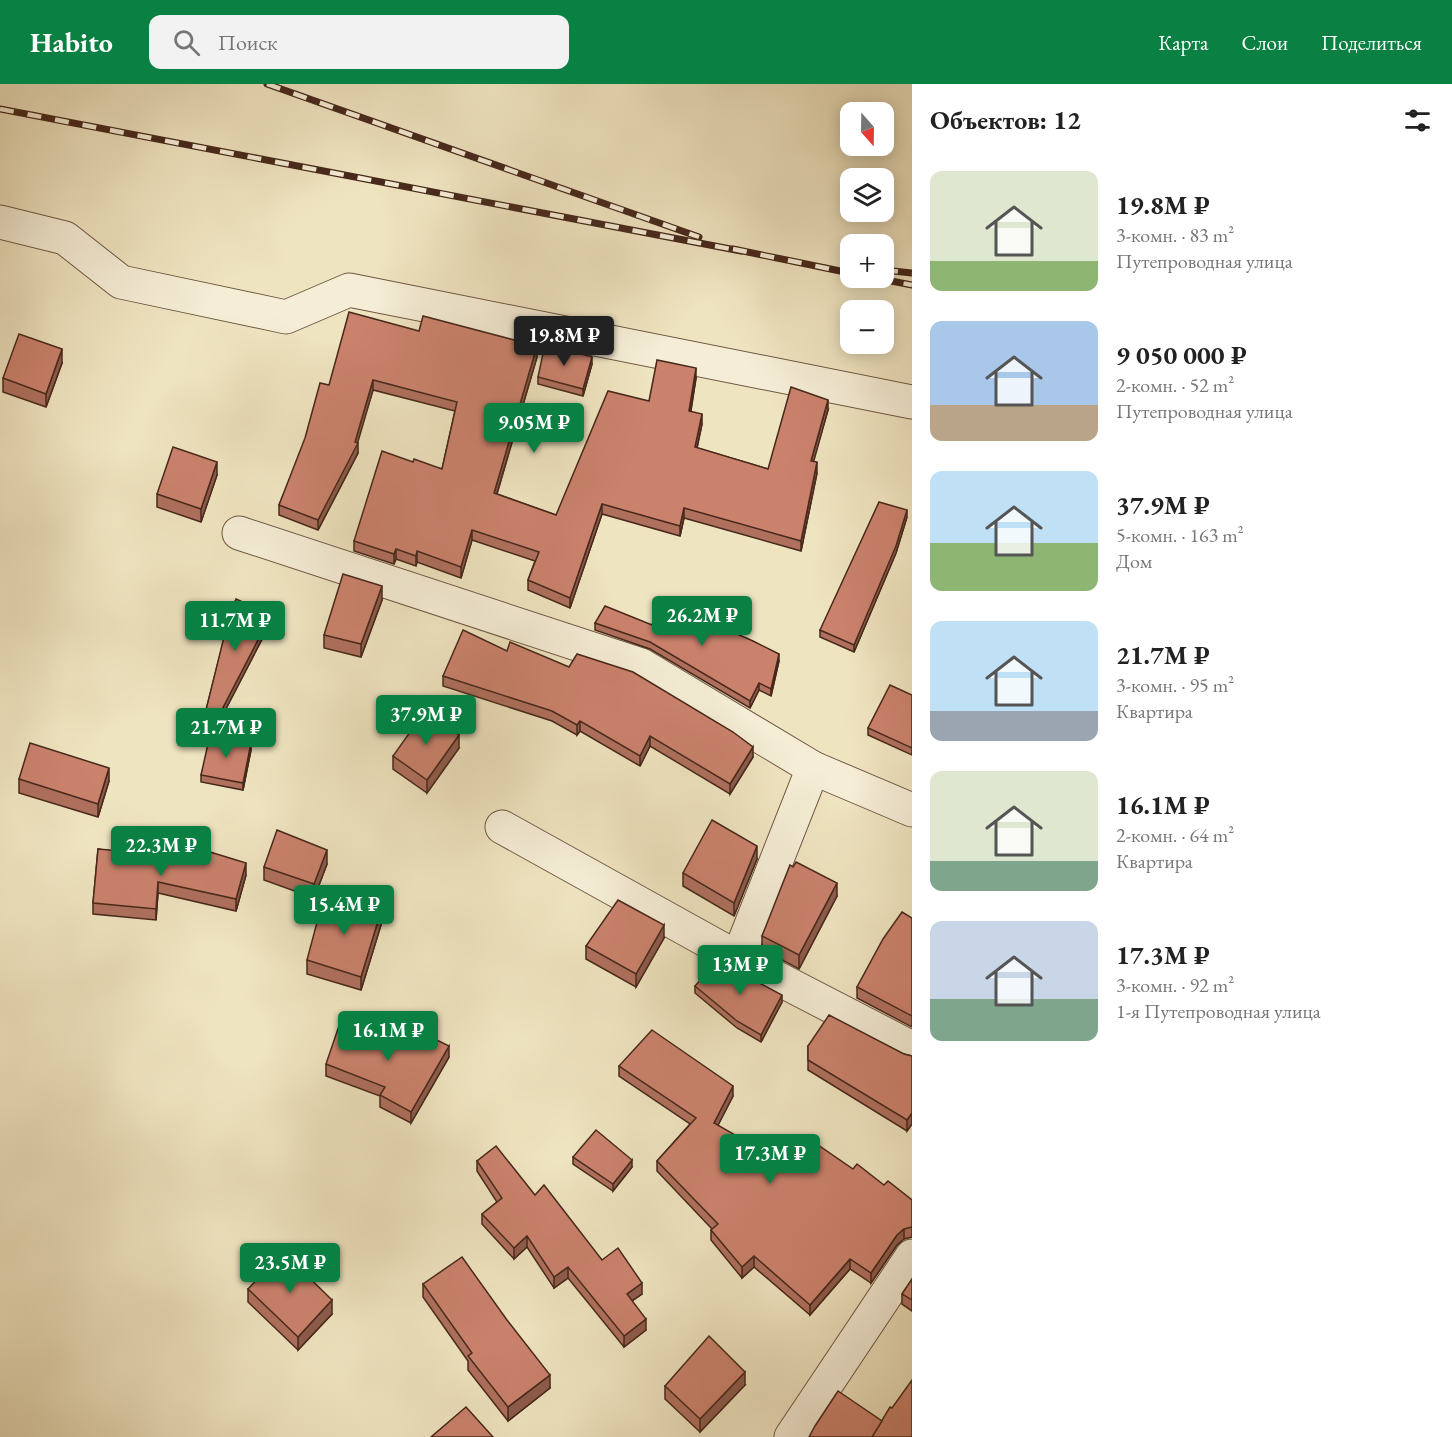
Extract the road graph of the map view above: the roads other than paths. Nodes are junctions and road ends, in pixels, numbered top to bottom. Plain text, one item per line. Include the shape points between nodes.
1 (0, 222) edge
2 (912, 402) edge
3 (239, 533) dead end
4 (813, 768) junction
5 (912, 810) edge
6 (502, 827) dead end
7 (738, 958) junction
8 (912, 1048) edge
9 (912, 1256) edge
10 (791, 1437) edge

1 - 2 street via 65,238 121,282 286,317 349,290
3 - 4 street via 641,665
4 - 5 street
4 - 7 street
6 - 7 street
7 - 8 street
9 - 10 street

